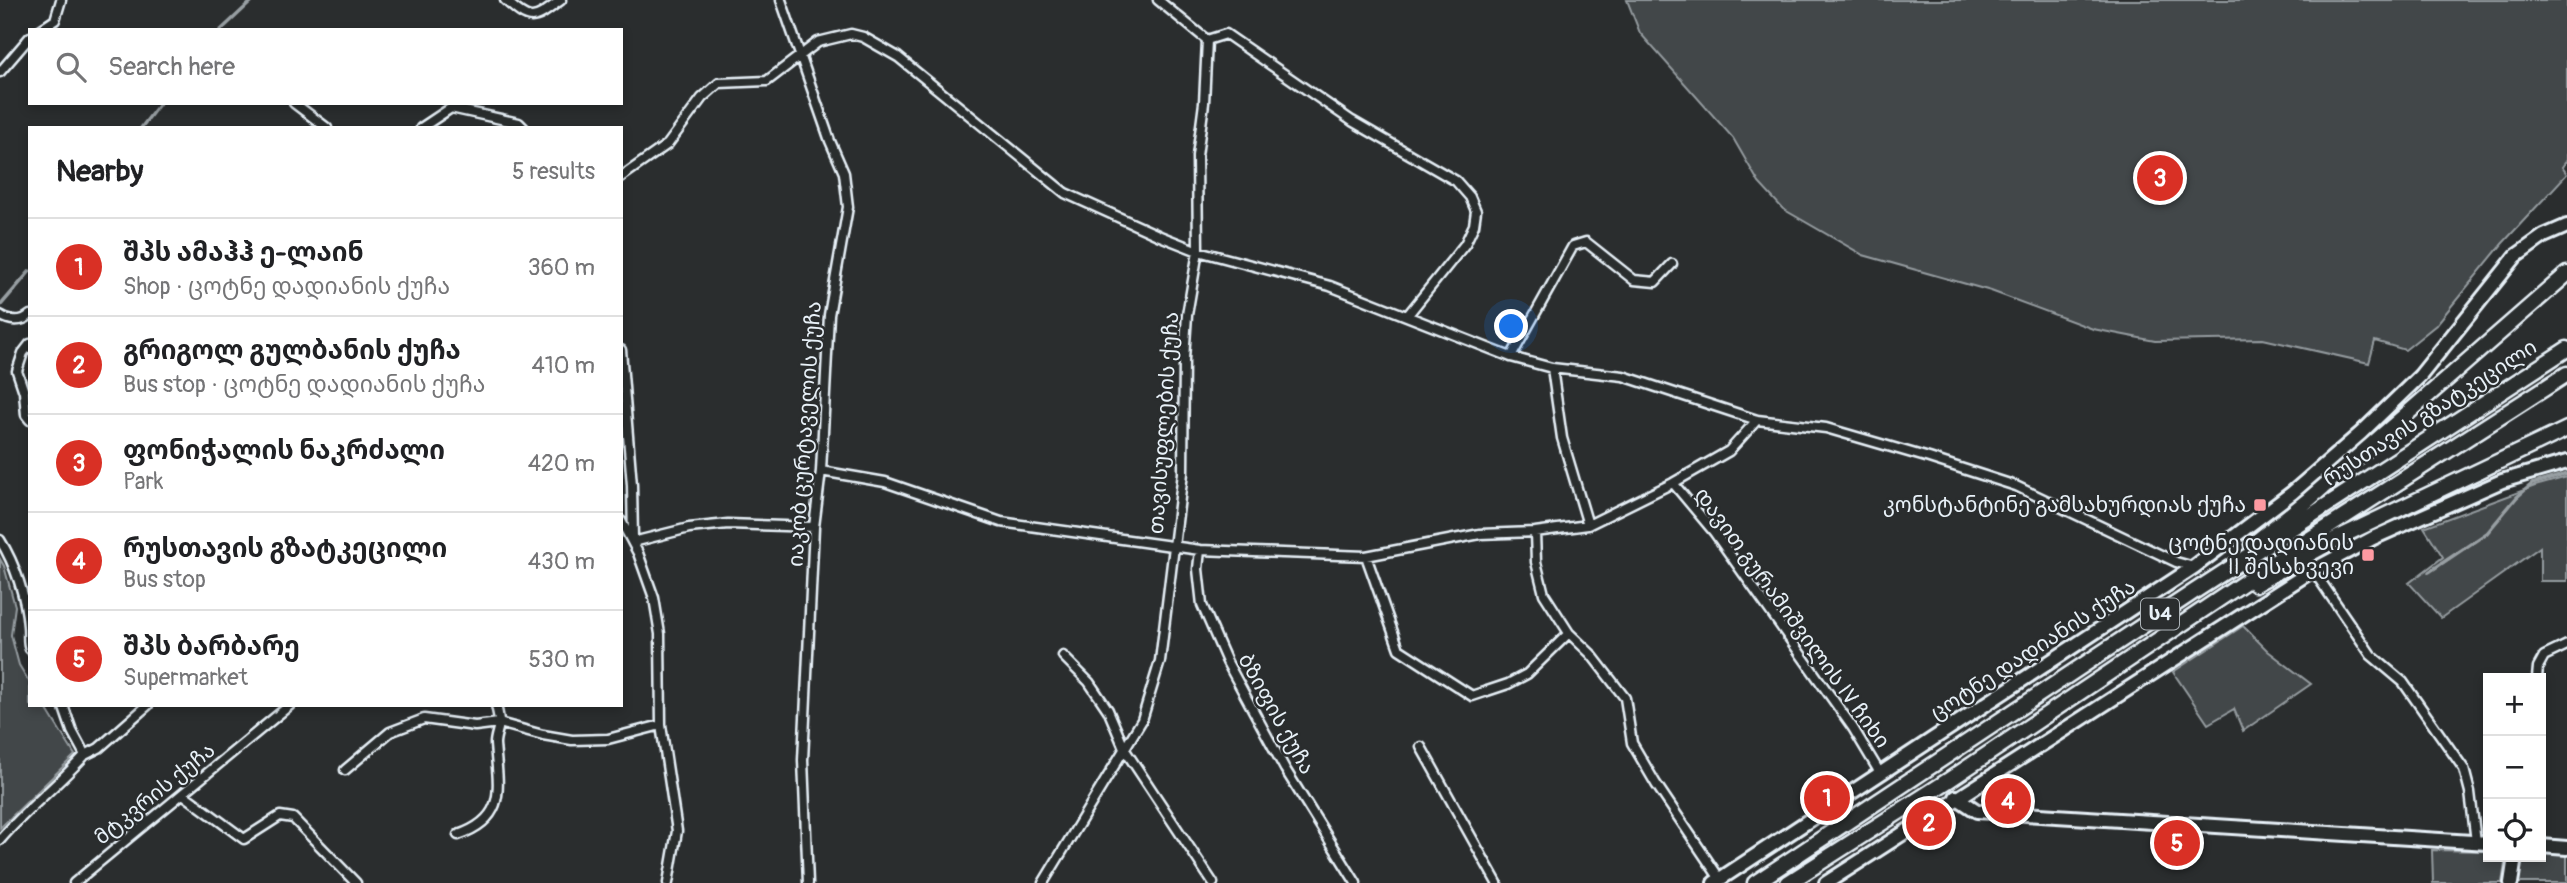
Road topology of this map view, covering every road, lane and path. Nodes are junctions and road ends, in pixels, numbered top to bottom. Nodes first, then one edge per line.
1 (61, 0) edge
2 (505, 0) edge
3 (561, 0) edge
4 (781, 0) edge
5 (1158, 0) edge
6 (43, 28) edge
7 (28, 39) edge
8 (1207, 40) junction
9 (801, 56) junction
10 (0, 72) edge
11 (297, 105) edge
12 (324, 126) edge
13 (424, 126) edge
14 (522, 126) edge
15 (623, 176) edge
16 (2566, 226) edge
17 (1198, 251) junction
18 (1672, 264) dead end
19 (2567, 274) edge
20 (0, 315) edge
21 (1407, 316) junction
22 (28, 317) edge
23 (28, 347) edge
24 (2567, 349) edge
25 (1511, 357) junction
26 (1552, 368) junction
27 (2567, 374) edge
28 (623, 375) edge
29 (28, 418) edge
30 (1757, 420) junction
31 (2567, 429) edge
32 (2567, 462) edge
33 (821, 471) junction
34 (1673, 483) junction
35 (623, 524) edge
36 (1588, 525) junction
37 (814, 527) junction
38 (1535, 532) junction
39 (0, 540) edge
40 (633, 542) junction
41 (1174, 545) junction
42 (1200, 550) junction
43 (1366, 556) junction
44 (2194, 567) junction
45 (2313, 570) junction
46 (2194, 591) junction
47 (2225, 597) junction
48 (28, 622) edge
49 (1569, 633) junction
50 (2567, 645) edge
51 (1063, 656) dead end
52 (2537, 673) edge
53 (64, 707) edge
54 (146, 707) edge
55 (288, 707) edge
56 (496, 707) edge
57 (499, 723) junction
58 (660, 725) junction
59 (1421, 747) dead end
60 (1125, 750) junction
61 (85, 755) junction
62 (345, 770) dead end
63 (1880, 773) junction
64 (183, 794) junction
65 (1956, 797) junction
66 (458, 835) dead end
67 (0, 840) edge
68 (2482, 843) edge
69 (2546, 846) edge
70 (2567, 848) edge
71 (2514, 862) edge
72 (1842, 878) edge
73 (1717, 881) edge
74 (74, 883) edge
75 (356, 883) edge
76 (668, 883) edge
77 (808, 883) edge
78 (1043, 883) edge
79 (1213, 883) edge
80 (1356, 883) edge
81 (1497, 883) edge
82 (1755, 883) edge
83 (1788, 883) edge
84 (1826, 883) edge
85 (2511, 883) edge

1 - 6 street
2 - 3 street
4 - 9 street, იაკობ ცურტაველის ქუჩა
5 - 8 street
7 - 10 street
8 - 17 street, თავისუფლების ქუჩა
8 - 21 street
9 - 15 street
9 - 17 street
9 - 33 street, იაკობ ცურტაველის ქუჩა
11 - 12 street
13 - 14 street
16 - 44 street, ცოტნე დადიანის ქუჩა
17 - 21 street
17 - 41 street, თავისუფლების ქუჩა
18 - 25 street
19 - 46 highway
20 - 22 street
21 - 25 street
23 - 29 street
24 - 46 highway, რუსთავის გზატკეცილი / ს4
25 - 26 street
26 - 30 street
26 - 36 street
27 - 47 highway, რუსთავის გზატკეცილი / ს4
28 - 40 street
30 - 34 street
30 - 44 street
31 - 47 highway
32 - 45 street
33 - 37 street, იაკობ ცურტაველის ქუჩა
33 - 41 street
34 - 36 street
34 - 63 street, დავით გურამიშვილის IV ჩიხი
35 - 40 street
36 - 38 street
37 - 40 street
37 - 77 street, იაკობ ცურტაველის ქუჩა
38 - 43 street
38 - 49 street
39 - 48 street
40 - 58 street
41 - 42 street
41 - 60 street, თავისუფლების ქუჩა
42 - 43 street
42 - 80 street, ბზიფის ქუჩა
43 - 49 street
44 - 63 street, ცოტნე დადიანის ქუჩა
45 - 65 street
45 - 68 street
46 - 82 highway, რუსთავის გზატკეცილი / ს4
47 - 83 highway, რუსთავის გზატკეცილი / ს4
49 - 73 street
50 - 52 street
51 - 60 street
53 - 61 street
54 - 61 street
55 - 64 street, მტკვრის ქუჩა
56 - 57 street
57 - 58 street
57 - 62 street
57 - 66 street
58 - 76 street
59 - 81 street
60 - 78 street, თავისუფლების ქუჩა
60 - 79 street
61 - 67 street
63 - 73 street, ცოტნე დადიანის ქუჩა
64 - 74 street, მტკვრის ქუჩა
64 - 75 street
65 - 68 street
65 - 72 street
69 - 70 street
71 - 85 street
72 - 84 street

